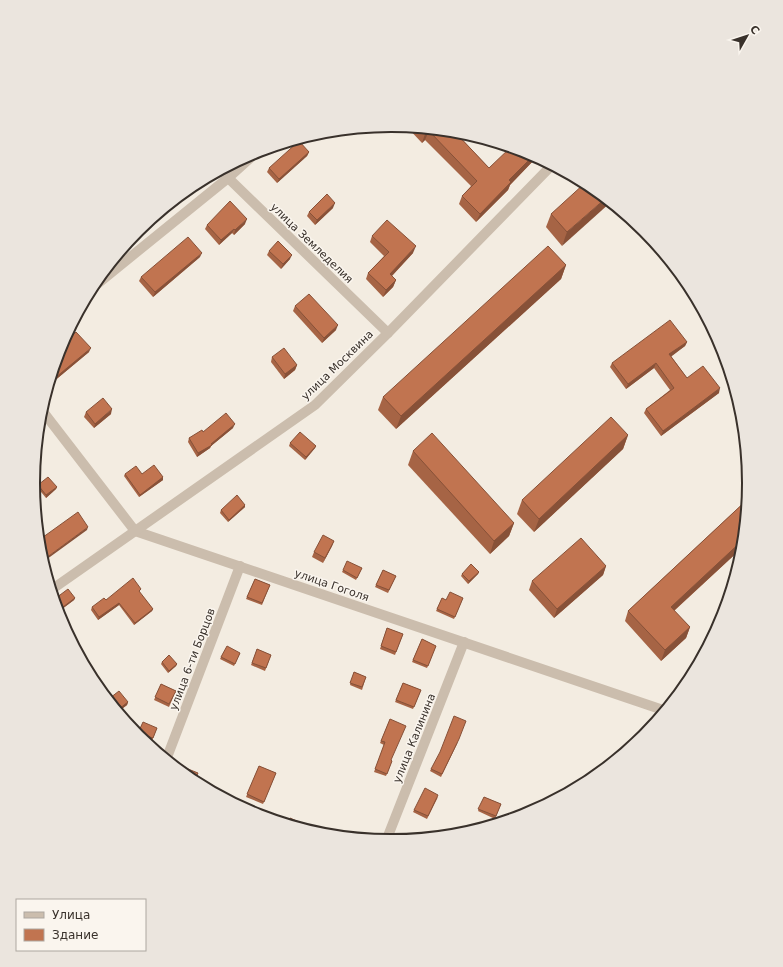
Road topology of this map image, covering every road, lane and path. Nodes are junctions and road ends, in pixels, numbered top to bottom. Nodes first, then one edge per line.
1 (548, 169) edge
2 (224, 174) edge
3 (222, 176) edge
4 (113, 270) edge
5 (388, 333) junction
6 (47, 416) edge
7 (135, 531) junction
8 (240, 566) junction
9 (56, 587) edge
10 (464, 642) junction
11 (661, 709) edge
12 (168, 754) edge
13 (388, 835) edge

1 - 5 street, улица Москвина
2 - 5 street, улица Земледелия
3 - 4 street
5 - 7 street, улица Москвина
6 - 7 street
7 - 8 street, улица Гоголя
7 - 9 street, улица Москвина
8 - 10 street, улица Гоголя
8 - 12 street, улица 6-ти Борцов
10 - 11 street, улица Гоголя
10 - 13 street, улица Калинина

